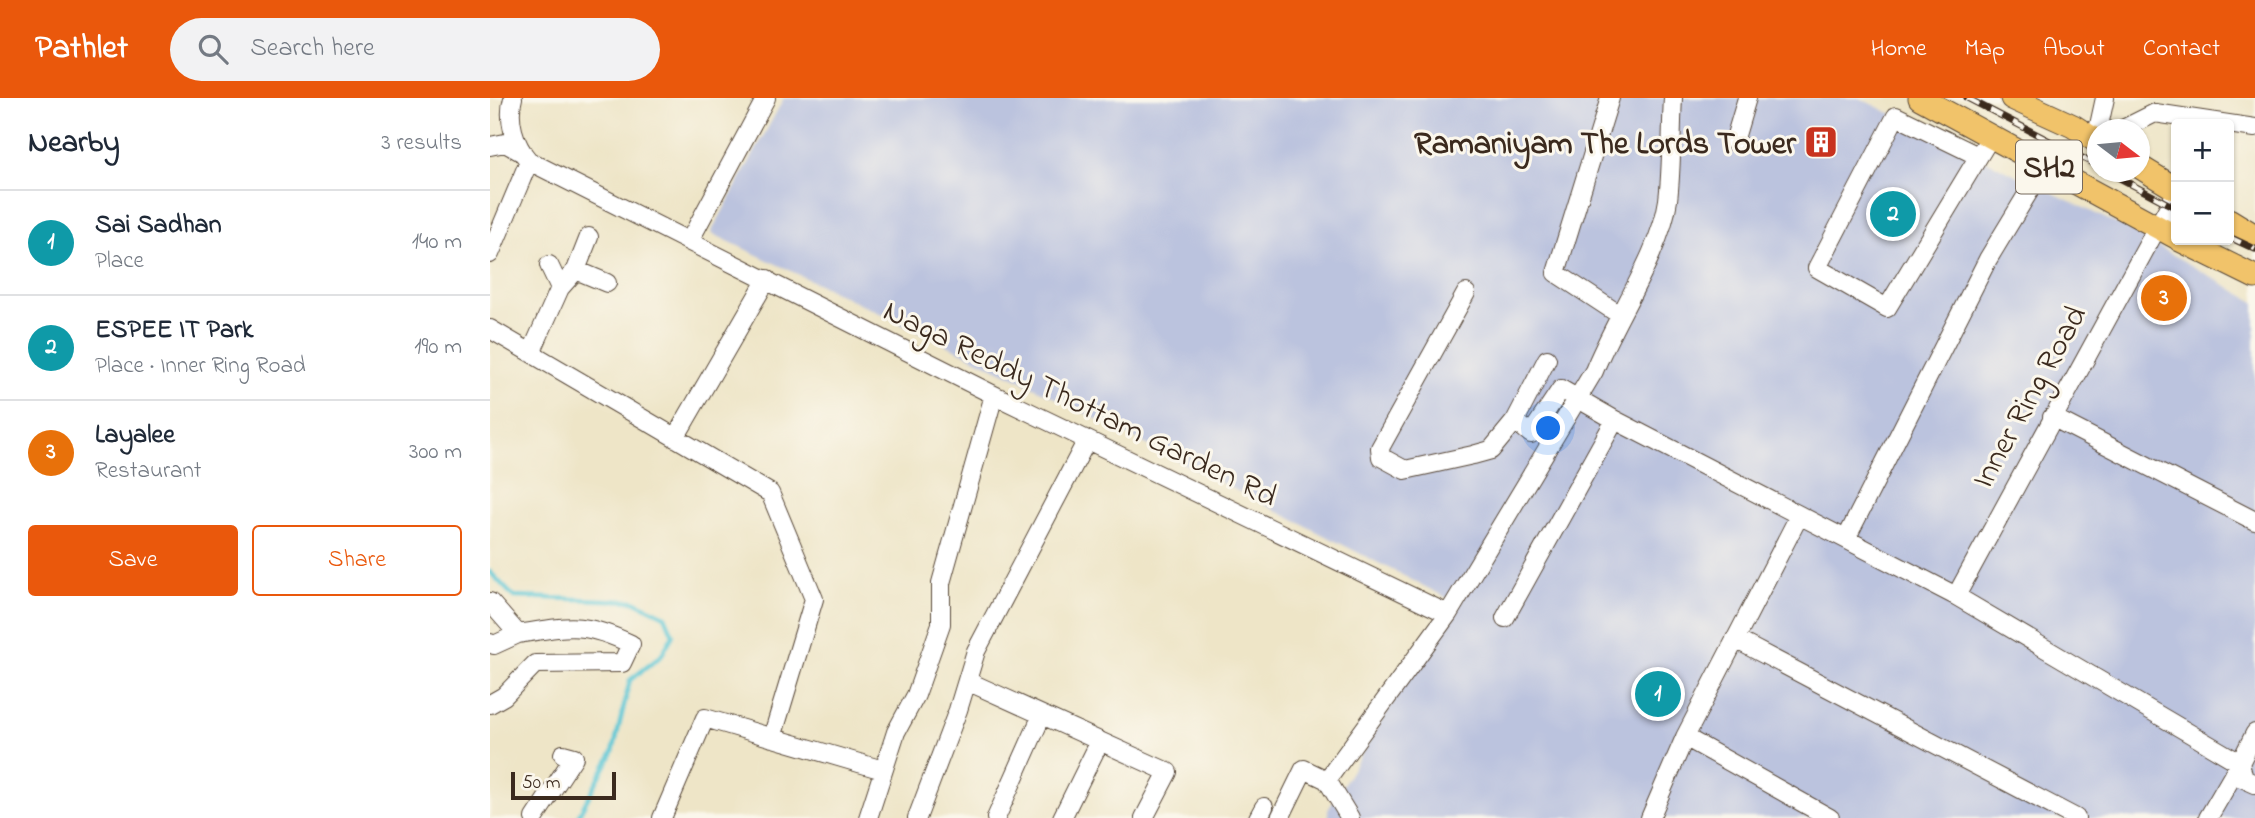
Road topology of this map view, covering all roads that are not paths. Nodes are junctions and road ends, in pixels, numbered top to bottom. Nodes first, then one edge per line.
1 (513, 98) edge
2 (766, 98) edge
3 (1610, 98) edge
4 (1673, 98) edge
5 (1747, 98) edge
6 (1920, 98) edge
7 (2012, 98) edge
8 (2105, 98) edge
9 (2101, 119) edge
10 (2143, 119) edge
11 (2255, 128) edge
12 (2087, 132) edge
13 (1991, 136) junction
14 (1734, 142) dead end
15 (507, 147) edge
16 (1978, 156) junction
17 (2045, 165) junction
18 (2150, 174) edge
19 (2171, 188) edge
20 (2234, 223) edge
21 (2171, 235) edge
22 (2255, 236) edge
23 (589, 237) dead end
24 (690, 240) junction
25 (2191, 245) edge
26 (490, 254) edge
27 (549, 265) dead end
28 (576, 270) junction
29 (2255, 277) edge
30 (767, 279) junction
31 (607, 283) dead end
32 (560, 288) junction
33 (1466, 293) dead end
34 (1620, 315) junction
35 (490, 329) edge
36 (531, 353) junction
37 (1547, 359) dead end
38 (994, 395) junction
39 (1577, 400) junction
40 (2052, 417) junction
41 (1615, 420) junction
42 (1515, 422) junction
43 (676, 438) junction
44 (1087, 440) junction
45 (1799, 516) junction
46 (2255, 521) edge
47 (1846, 539) junction
48 (1956, 596) junction
49 (490, 602) edge
50 (1448, 614) junction
51 (1505, 618) dead end
52 (526, 633) junction
53 (1735, 639) junction
54 (490, 643) edge
55 (535, 664) junction
56 (967, 681) junction
57 (490, 704) edge
58 (1042, 715) junction
59 (2255, 733) edge
60 (1685, 737) junction
61 (772, 738) junction
62 (1100, 741) junction
63 (563, 754) dead end
64 (2239, 763) junction
65 (883, 770) junction
66 (1327, 780) junction
67 (2255, 784) edge
68 (534, 818) edge
69 (662, 818) edge
70 (868, 818) edge
71 (917, 818) edge
72 (996, 818) edge
73 (1062, 818) edge
74 (1144, 818) edge
75 (1280, 818) edge
76 (1350, 818) edge
77 (1650, 818) edge
78 (1830, 818) edge
79 (2076, 818) edge
80 (2208, 818) edge

1 - 15 street
2 - 24 street
3 - 34 street
4 - 34 street
5 - 14 street
6 - 13 main road, SH2
7 - 12 main road, SH2
8 - 9 street
10 - 11 street
13 - 16 street
13 - 17 main road, SH2
15 - 24 street, Naga Reddy Thottam Garden Rd
15 - 26 street
16 - 16 street
17 - 21 main road, SH2
17 - 47 street
18 - 19 main road, Inner Ring Road
20 - 22 main road
21 - 40 street, Inner Ring Road
23 - 28 street
24 - 30 street, Naga Reddy Thottam Garden Rd
25 - 29 main road, SH2
27 - 32 street
28 - 31 street
28 - 32 street
30 - 38 street, Naga Reddy Thottam Garden Rd
30 - 43 street
32 - 36 street
33 - 42 street
34 - 39 street
35 - 36 street
36 - 43 street
37 - 42 street
38 - 44 street, Naga Reddy Thottam Garden Rd
38 - 65 street
39 - 41 street
39 - 42 street
39 - 50 street
40 - 46 street
40 - 48 street, Inner Ring Road
41 - 45 street
41 - 51 street
43 - 61 street
44 - 50 street, Naga Reddy Thottam Garden Rd
44 - 56 street
45 - 47 street
45 - 53 street
47 - 48 street
48 - 64 street
49 - 52 street
50 - 66 street
52 - 54 street
52 - 55 street
52 - 55 street
53 - 60 street
53 - 79 street
55 - 57 street
56 - 58 street
56 - 71 street
58 - 62 street
58 - 72 street
59 - 64 street
60 - 77 street
60 - 78 street
61 - 65 street
61 - 69 street
62 - 73 street
62 - 74 street
63 - 68 street
64 - 67 street
64 - 80 street
65 - 70 street
66 - 75 street
66 - 76 street

